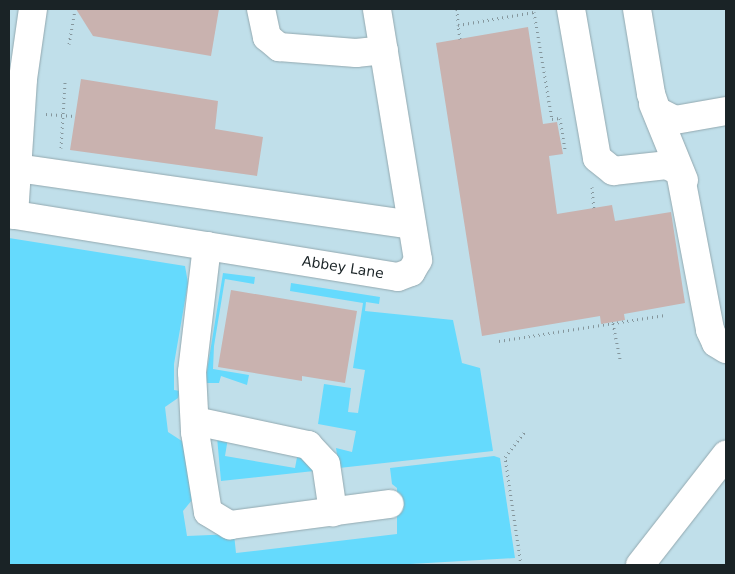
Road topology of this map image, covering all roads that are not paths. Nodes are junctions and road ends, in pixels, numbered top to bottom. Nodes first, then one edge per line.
1 (33, 9) edge
2 (261, 9) edge
3 (377, 9) edge
4 (571, 9) edge
5 (637, 9) edge
6 (384, 50) junction
7 (650, 94) junction
8 (726, 111) edge
9 (17, 168) junction
10 (684, 180) junction
11 (11, 215) edge
12 (412, 225) junction
13 (207, 246) junction
14 (726, 349) edge
15 (195, 421) junction
16 (726, 455) edge
17 (390, 504) dead end
18 (333, 512) junction
19 (640, 565) edge

1 - 9 street
2 - 6 street
3 - 6 street, Abbey Lane
4 - 10 street
5 - 7 street
6 - 12 street, Abbey Lane
7 - 8 street
7 - 10 street
9 - 11 street
9 - 12 street
10 - 14 street
11 - 13 street, Abbey Lane
12 - 13 street, Abbey Lane
13 - 15 street
15 - 18 street
15 - 18 street
16 - 19 street
17 - 18 street

